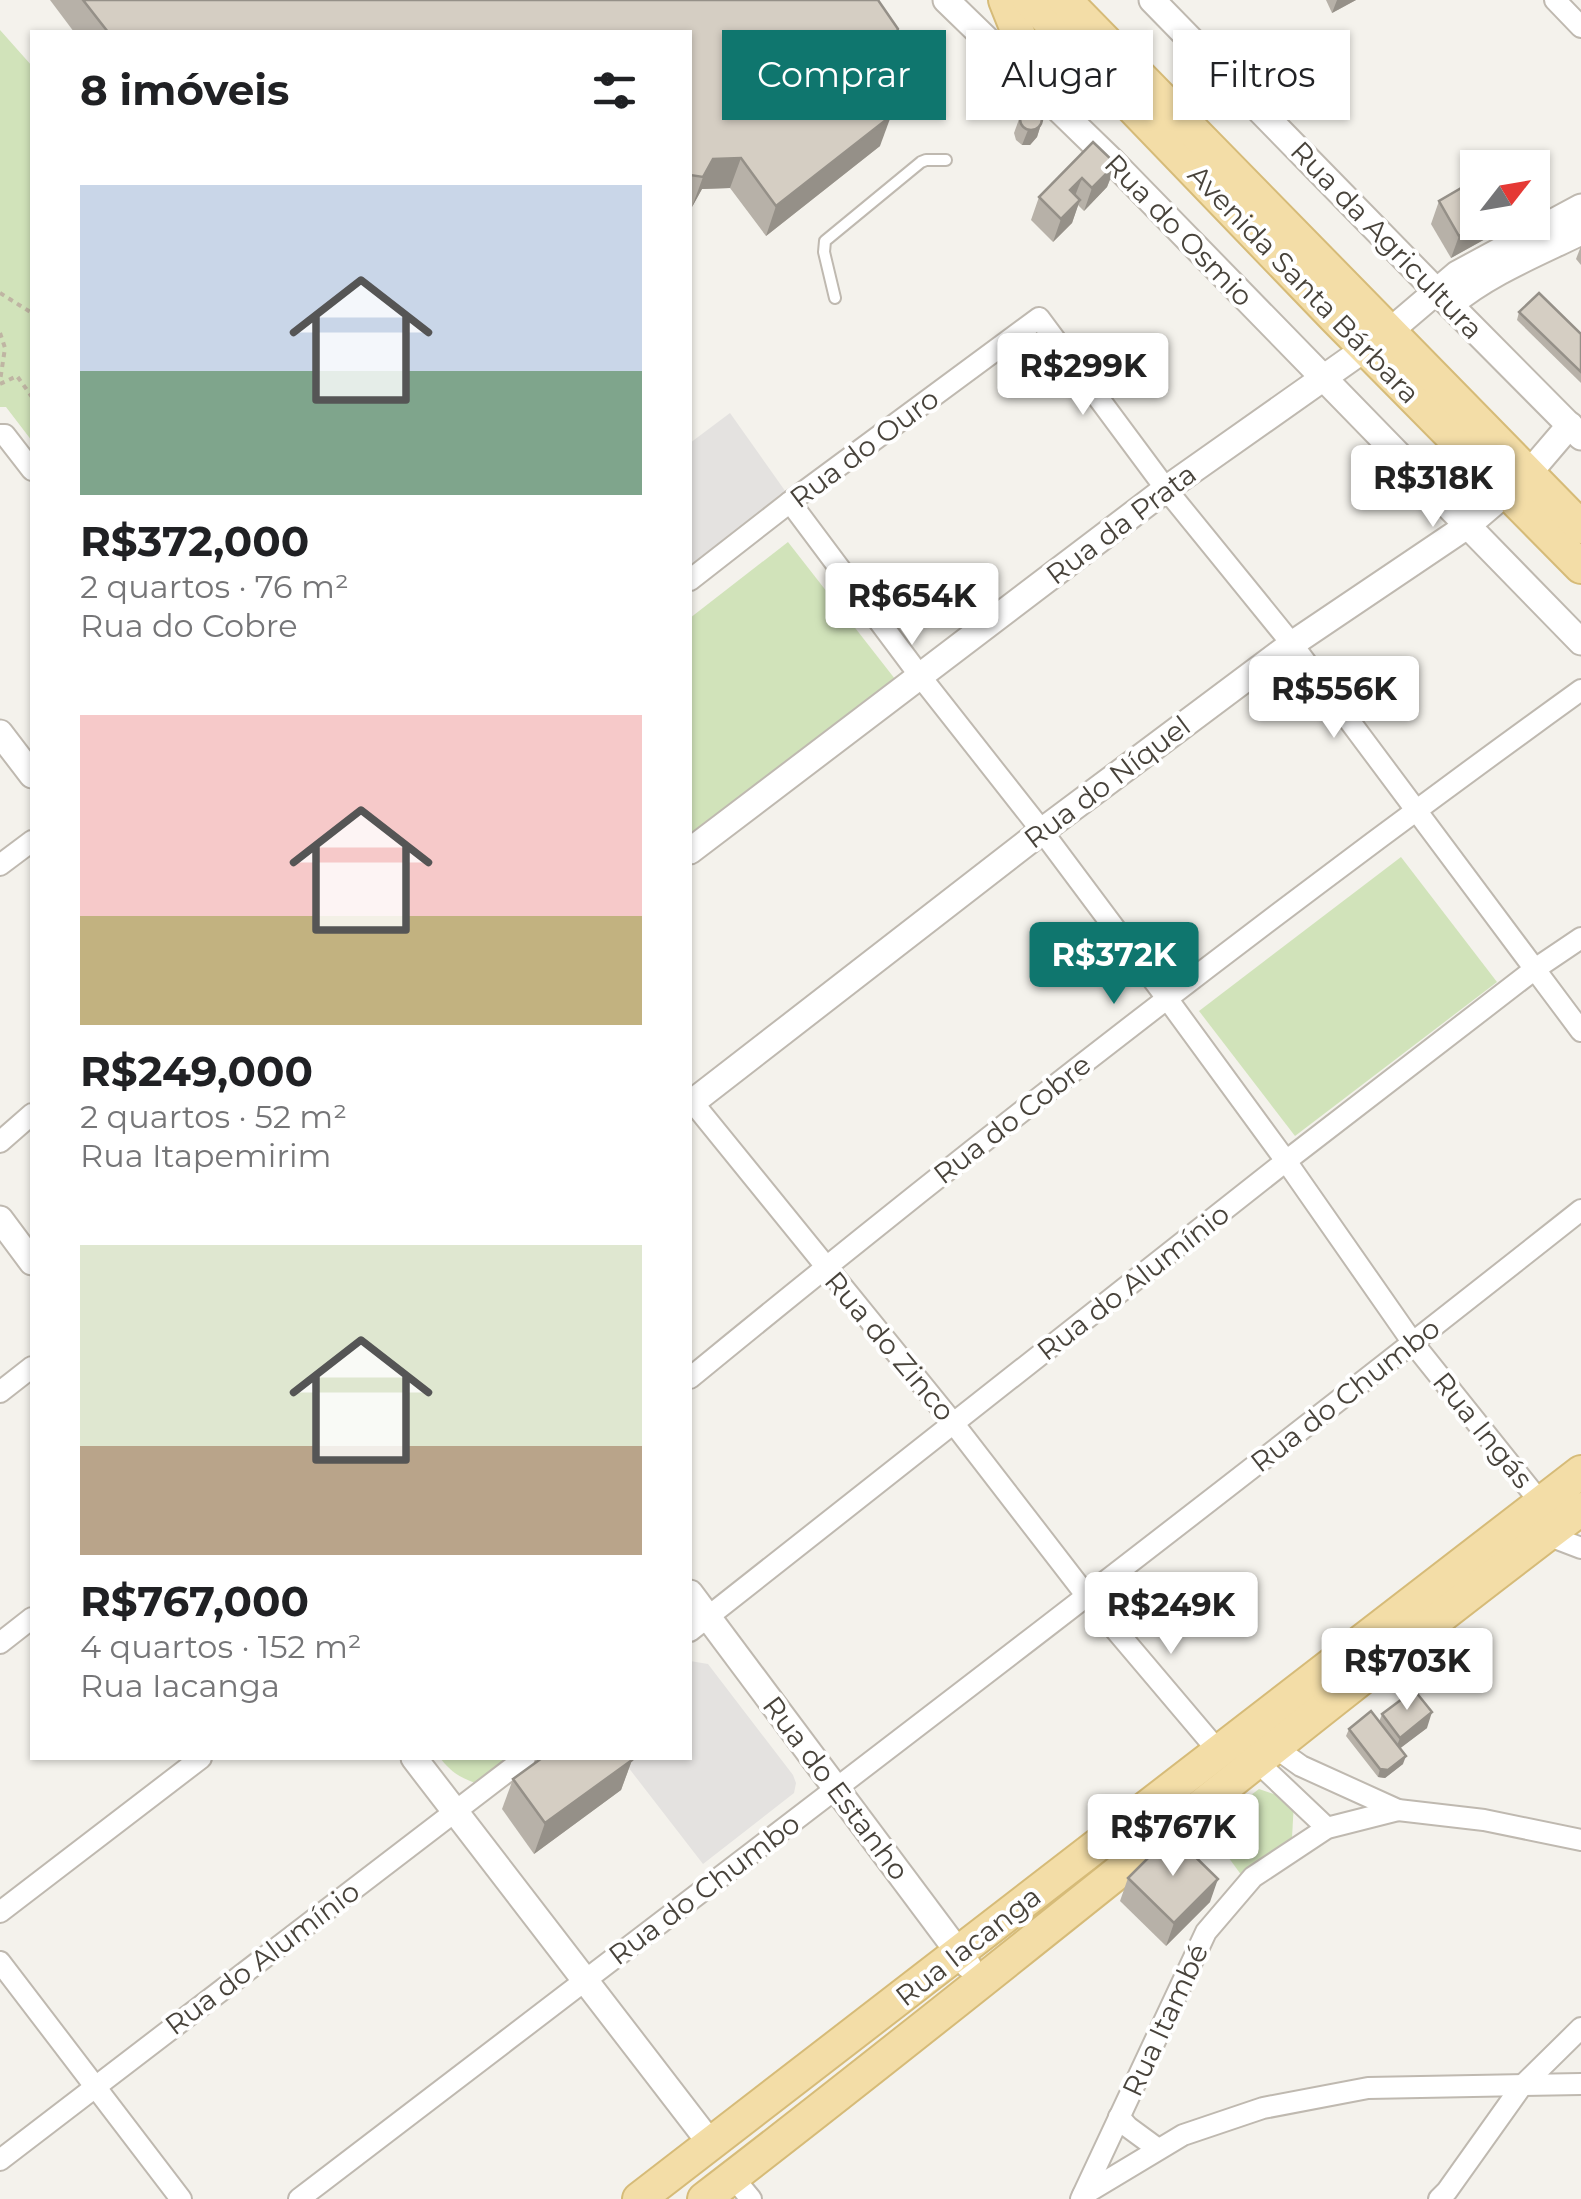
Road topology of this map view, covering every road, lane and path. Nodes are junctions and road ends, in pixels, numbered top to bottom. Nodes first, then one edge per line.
1 (946, 0) edge
2 (1005, 0) edge
3 (1029, 0) edge
4 (1066, 0) edge
5 (1152, 0) edge
6 (1554, 0) edge
7 (1581, 27) edge
8 (977, 30) edge
9 (1017, 30) edge
10 (1070, 120) edge
11 (946, 160) dead end
12 (1581, 207) edge
13 (1581, 232) edge
14 (0, 293) edge
15 (835, 298) dead end
16 (1443, 298) junction
17 (30, 313) edge
18 (0, 333) edge
19 (1378, 340) junction
20 (1324, 379) junction
21 (0, 382) edge
22 (30, 395) edge
23 (1576, 431) edge
24 (0, 435) edge
25 (30, 467) edge
26 (1518, 483) junction
27 (1166, 488) junction
28 (790, 502) junction
29 (1468, 526) junction
30 (1581, 527) edge
31 (1581, 566) edge
32 (692, 578) edge
33 (1581, 642) edge
34 (1292, 644) junction
35 (920, 676) junction
36 (1581, 690) edge
37 (0, 733) edge
38 (30, 771) edge
39 (1416, 809) junction
40 (1042, 831) junction
41 (30, 842) edge
42 (692, 849) edge
43 (0, 865) edge
44 (1581, 938) edge
45 (1535, 969) junction
46 (1166, 998) junction
47 (1581, 1031) edge
48 (692, 1101) edge
49 (692, 1103) edge
50 (30, 1116) edge
51 (0, 1142) edge
52 (1286, 1162) junction
53 (1581, 1210) edge
54 (0, 1220) edge
55 (30, 1259) edge
56 (825, 1267) junction
57 (1413, 1343) junction
58 (30, 1369) edge
59 (692, 1376) edge
60 (0, 1392) edge
61 (954, 1424) junction
62 (1581, 1472) edge
63 (1562, 1524) edge
64 (1086, 1595) junction
65 (692, 1599) edge
66 (30, 1620) edge
67 (700, 1624) edge
68 (0, 1644) edge
69 (1246, 1745) junction
70 (198, 1760) edge
71 (416, 1760) edge
72 (522, 1760) edge
73 (837, 1789) junction
74 (1398, 1810) junction
75 (455, 1811) junction
76 (1328, 1828) junction
77 (1581, 1840) edge
78 (0, 1912) edge
79 (959, 1953) junction
80 (0, 1962) edge
81 (585, 1980) junction
82 (981, 1983) junction
83 (1581, 2028) edge
84 (1581, 2084) edge
85 (96, 2086) junction
86 (1522, 2086) junction
87 (1119, 2117) junction
88 (711, 2144) junction
89 (1158, 2150) junction
90 (0, 2160) edge
91 (742, 2188) edge
92 (1443, 2196) edge
93 (1080, 2198) edge
94 (182, 2199) edge
95 (299, 2199) edge
96 (639, 2199) edge
97 (704, 2199) edge

1 - 8 street, Rua do Osmio
2 - 9 main road
3 - 19 main road, Avenida Santa Bárbara
4 - 19 main road, Avenida Santa Bárbara
5 - 16 street, Rua da Agricultura
6 - 7 street
10 - 20 street, Rua do Osmio
11 - 15 lane
12 - 16 street
13 - 16 street
14 - 17 path
16 - 19 street, Rua da Prata
16 - 23 street, Rua da Agricultura
18 - 21 path
19 - 20 street, Rua da Prata
19 - 26 main road, Avenida Santa Bárbara
20 - 27 street, Rua da Prata
20 - 29 street, Rua do Osmio
21 - 22 path
23 - 26 street, Rua do Níquel
24 - 25 street
26 - 29 street, Rua do Níquel
26 - 30 main road, Avenida Santa Bárbara
26 - 31 main road, Avenida Santa Bárbara
27 - 28 street, Rua do Ouro
27 - 34 street
27 - 35 street, Rua da Prata
28 - 32 street, Rua do Ouro
28 - 35 street, Rua Ingás
29 - 33 street, Rua do Osmio
29 - 34 street, Rua do Níquel
34 - 39 street
34 - 40 street, Rua do Níquel
35 - 40 street, Rua Ingás
35 - 42 street, Rua da Prata
36 - 39 street, Rua do Cobre
37 - 38 street
39 - 45 street
39 - 46 street, Rua do Cobre
40 - 46 street, Rua Ingás
40 - 48 street, Rua do Níquel
41 - 43 street
44 - 45 street, Rua do Alumínio
45 - 47 street
45 - 52 street, Rua do Alumínio
46 - 52 street, Rua Ingás
46 - 56 street, Rua do Cobre
49 - 56 street, Rua do Zinco
50 - 51 street
52 - 57 street, Rua Ingás
52 - 61 street, Rua do Alumínio
53 - 57 street, Rua do Chumbo
54 - 55 street
56 - 59 street, Rua do Cobre
56 - 61 street, Rua do Zinco
57 - 63 street, Rua Ingás
57 - 64 street, Rua do Chumbo
58 - 60 street
61 - 64 street, Rua do Zinco
61 - 67 street, Rua do Alumínio
62 - 63 main road, Rua Iacanga
63 - 69 main road, Rua Iacanga
64 - 69 street, Rua do Zinco
64 - 73 street, Rua do Chumbo
65 - 67 street, Rua do Estanho
66 - 68 street
67 - 73 street, Rua do Estanho
69 - 74 street
69 - 76 street
69 - 79 main road, Rua Iacanga
69 - 82 main road, Rua Iacanga
70 - 78 street
71 - 75 street
72 - 75 street, Rua do Alumínio
73 - 79 street, Rua do Estanho
73 - 81 street, Rua do Chumbo
74 - 76 street, Rua Itambé
74 - 77 street
75 - 81 street
75 - 85 street, Rua do Alumínio
76 - 87 street, Rua Itambé
79 - 82 street, Rua do Estanho
79 - 88 main road, Rua Iacanga
80 - 85 street
81 - 88 street
81 - 95 street, Rua do Chumbo
82 - 91 main road, Rua Iacanga
83 - 86 street
84 - 86 street
85 - 90 street, Rua do Alumínio
85 - 94 street
86 - 89 street
86 - 92 street
87 - 89 street
87 - 93 street, Rua Itambé
88 - 96 main road, Rua Iacanga
89 - 93 street
91 - 97 main road, Rua Iacanga

